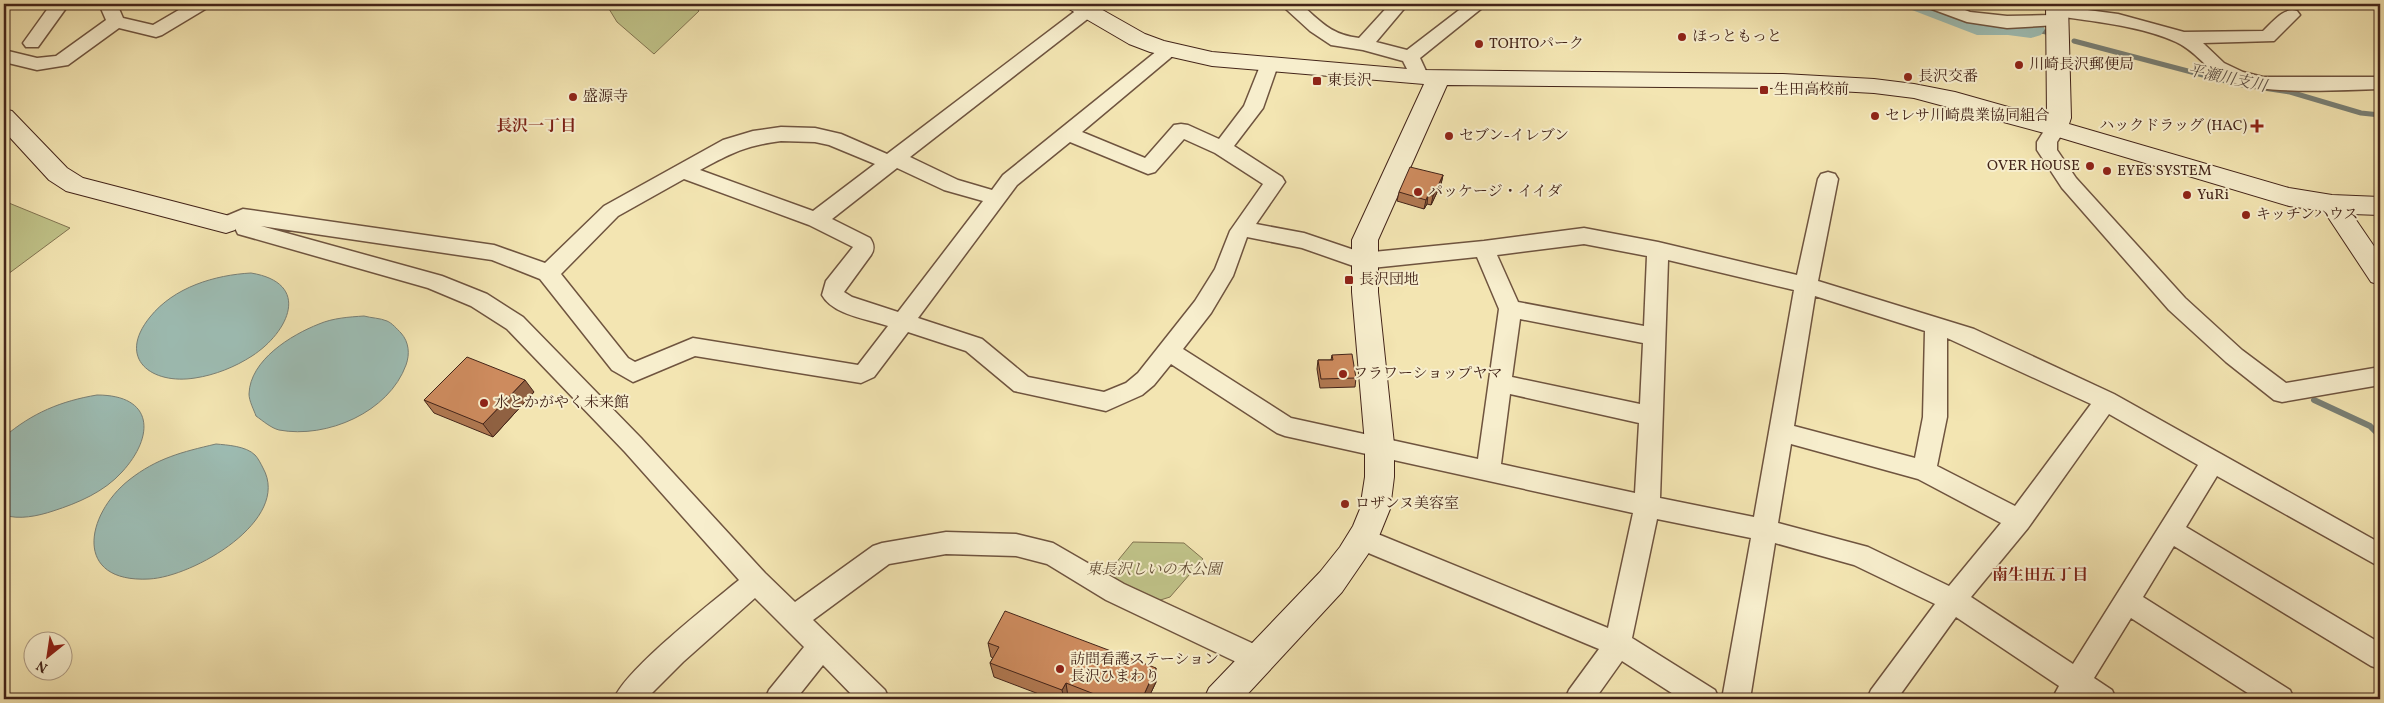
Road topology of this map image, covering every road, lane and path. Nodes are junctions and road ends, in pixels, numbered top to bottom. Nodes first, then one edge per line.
1 (60, 4) edge
2 (108, 4) edge
3 (201, 4) edge
4 (1399, 4) edge
5 (1478, 4) edge
6 (1935, 4) edge
7 (1292, 5) edge
8 (1082, 7) edge
9 (2291, 15) dead end
10 (2056, 16) edge
11 (116, 22) junction
12 (2183, 38) junction
13 (32, 43) dead end
14 (1364, 44) junction
15 (1169, 50) junction
16 (4, 56) edge
17 (1410, 57) junction
18 (1269, 65) junction
19 (1430, 77) junction
20 (2380, 83) edge
21 (4, 117) edge
22 (2056, 128) junction
23 (1067, 133) junction
24 (1222, 148) junction
25 (892, 161) junction
26 (681, 171) junction
27 (1828, 179) dead end
28 (996, 198) junction
29 (2332, 204) junction
30 (2380, 206) edge
31 (816, 220) junction
32 (226, 224) junction
33 (1242, 229) junction
34 (1484, 249) junction
35 (1658, 250) junction
36 (1362, 261) junction
37 (548, 273) junction
38 (2380, 275) edge
39 (1806, 285) junction
40 (1510, 310) junction
41 (905, 322) junction
42 (1936, 326) junction
43 (1654, 337) junction
44 (1168, 352) junction
45 (2380, 376) edge
46 (1499, 382) junction
47 (2106, 401) junction
48 (1651, 416) junction
49 (1782, 432) junction
50 (1380, 446) junction
51 (2213, 462) junction
52 (1488, 471) junction
53 (1924, 471) junction
54 (1647, 506) junction
55 (2019, 520) junction
56 (1765, 530) junction
57 (2170, 531) junction
58 (1363, 539) junction
59 (2380, 556) edge
60 (756, 581) junction
61 (1952, 600) junction
62 (2127, 601) junction
63 (793, 619) junction
64 (1618, 644) junction
65 (821, 647) junction
66 (2380, 656) edge
67 (1258, 659) junction
68 (2072, 691) edge
69 (628, 699) edge
70 (778, 699) edge
71 (875, 699) edge
72 (1221, 699) edge
73 (1579, 699) edge
74 (1705, 699) edge
75 (1736, 699) edge
76 (1881, 699) edge
77 (2102, 699) edge
78 (2280, 699) edge

1 - 13 street
2 - 11 street
3 - 11 street
4 - 14 street
5 - 17 street
6 - 10 street
7 - 14 street
8 - 15 street
8 - 25 street
9 - 12 street
10 - 12 street
10 - 22 street
11 - 16 street
12 - 20 street
14 - 17 street
15 - 18 street
15 - 23 street
17 - 19 street
18 - 19 street
18 - 24 street
19 - 22 street
19 - 36 street
21 - 32 street
22 - 29 street
22 - 45 street
23 - 24 street
23 - 28 street
24 - 33 street
25 - 26 street
25 - 28 street
25 - 31 street
26 - 31 street
26 - 37 street
27 - 39 street
28 - 41 street
29 - 30 street
29 - 38 street
31 - 41 street
32 - 37 street
32 - 60 street
33 - 36 street
33 - 44 street
34 - 35 street
34 - 36 street
34 - 40 street
35 - 39 street
35 - 43 street
36 - 50 street
37 - 41 street
39 - 42 street
39 - 49 street
40 - 43 street
40 - 46 street
41 - 44 street
42 - 47 street
42 - 53 street
43 - 48 street
44 - 50 street
46 - 48 street
46 - 52 street
47 - 51 street
47 - 55 street
48 - 54 street
49 - 53 street
49 - 56 street
50 - 52 street
50 - 58 street
51 - 57 street
51 - 59 street
52 - 54 street
53 - 55 street
54 - 56 street
54 - 64 street
55 - 61 street
56 - 61 street
56 - 75 street
57 - 62 street
57 - 66 street
58 - 64 street
58 - 67 street
60 - 63 street
60 - 69 street
61 - 68 street
61 - 76 street
62 - 68 street
62 - 78 street
63 - 65 street
63 - 67 street
64 - 73 street
64 - 74 street
65 - 70 street
65 - 71 street
67 - 72 street
68 - 77 street

